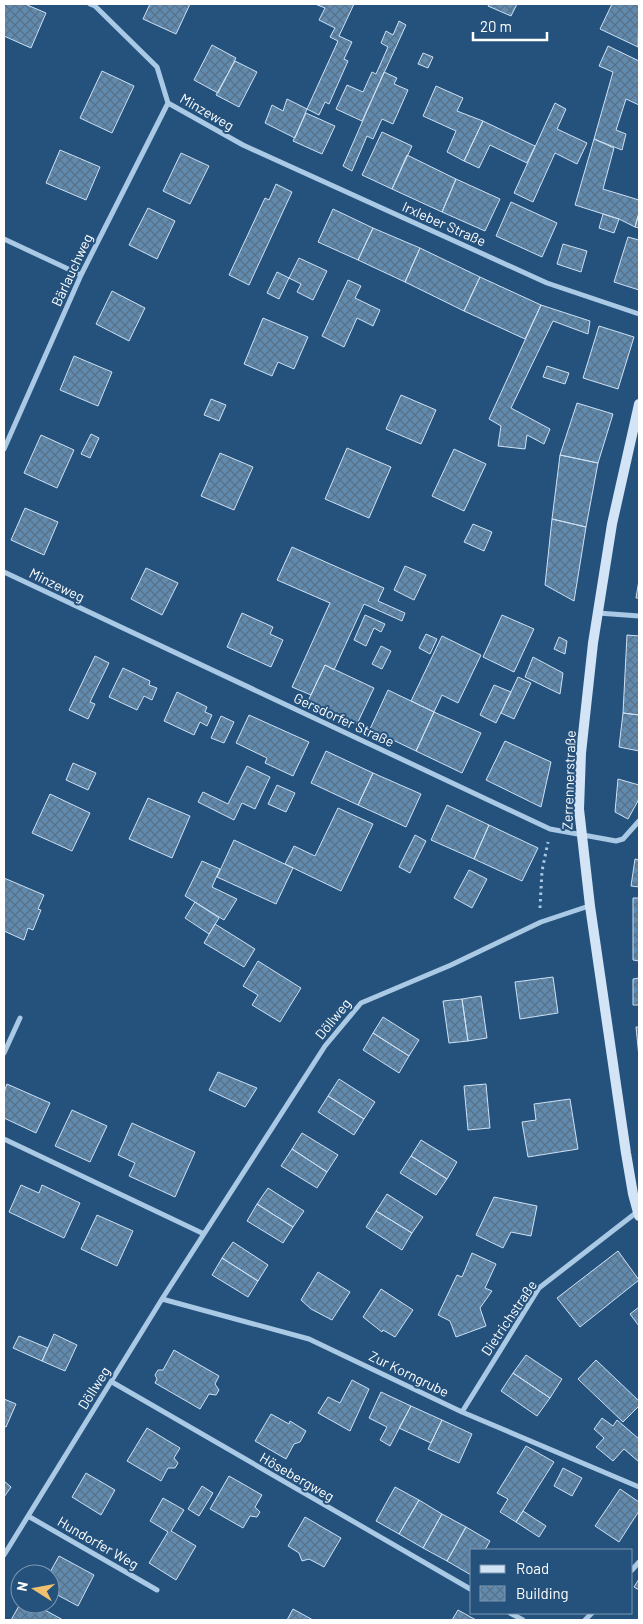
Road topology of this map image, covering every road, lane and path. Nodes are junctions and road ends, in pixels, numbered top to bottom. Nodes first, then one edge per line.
1 (90, 4) edge
2 (168, 103) junction
3 (243, 145) joint
4 (4, 239) edge
5 (81, 275) junction
6 (639, 314) edge
7 (639, 404) edge
8 (4, 449) edge
9 (4, 572) edge
10 (598, 612) junction
11 (639, 616) edge
12 (101, 619) joint
13 (639, 820) edge
14 (550, 829) junction
15 (581, 836) junction
16 (590, 906) junction
17 (541, 922) junction
18 (20, 1018) dead end
19 (4, 1053) edge
20 (4, 1139) edge
21 (638, 1214) edge
22 (204, 1234) junction
23 (162, 1299) junction
24 (112, 1382) junction
25 (462, 1412) junction
26 (639, 1487) edge
27 (28, 1516) junction
28 (4, 1555) edge
29 (470, 1589) edge
30 (157, 1590) dead end
31 (512, 1614) edge
32 (523, 1620) edge

1 - 2 street, Minzeweg
2 - 3 street, Minzeweg
2 - 5 street, Bärlauchweg
3 - 6 street, Irxleber Straße
4 - 5 street
5 - 8 street, Bärlauchweg
7 - 10 main road, Zerrennerstraße
9 - 12 street, Minzeweg
10 - 11 street
10 - 15 main road, Zerrennerstraße
12 - 14 street, Gersdorfer Straße
13 - 15 street, Gersdorfer Straße
14 - 15 street, Gersdorfer Straße
14 - 17 path
15 - 16 main road, Zerrennerstraße
16 - 17 street, Döllweg
16 - 21 main road, Zerrennerstraße
17 - 22 street, Döllweg
18 - 19 street
20 - 22 street
21 - 25 street, Dietrichstraße
22 - 23 street, Döllweg
23 - 24 street, Döllweg
23 - 25 street, Zur Korngrube
24 - 27 street, Döllweg
24 - 29 street, Hösebergweg
25 - 26 street, Zur Korngrube
27 - 28 street, Döllweg
27 - 30 street, Hundorfer Weg
31 - 32 street

